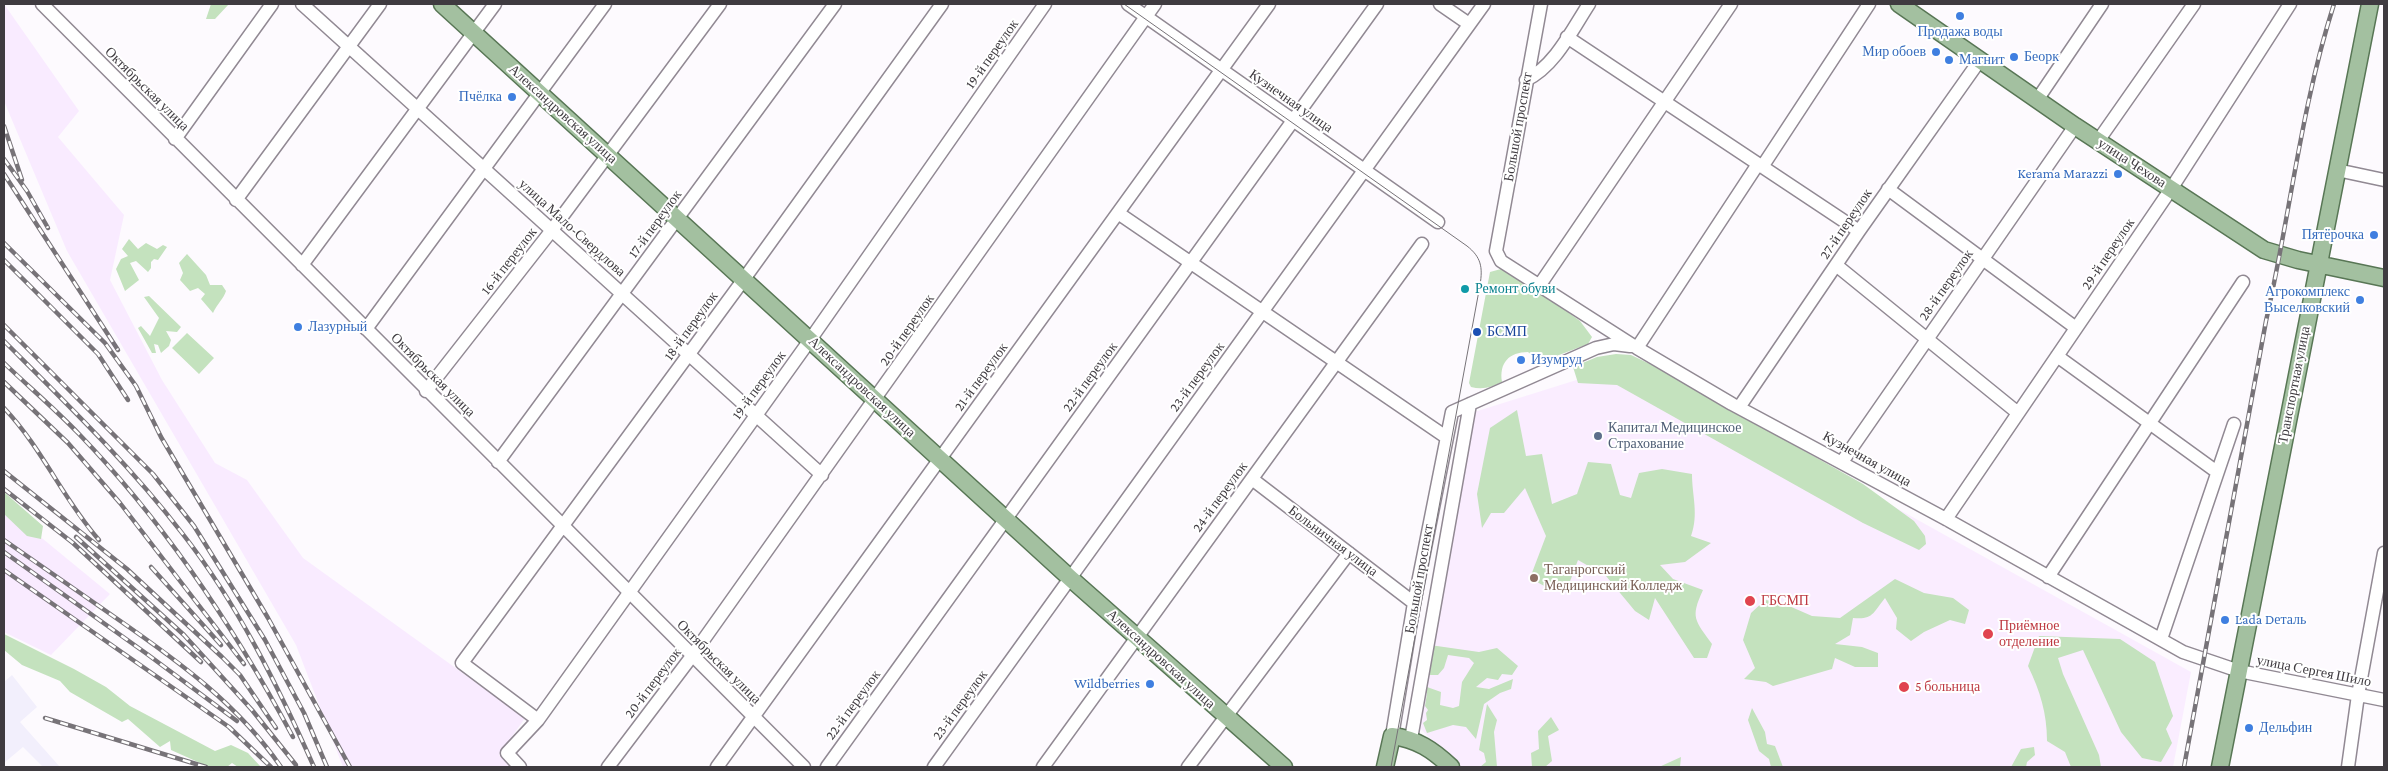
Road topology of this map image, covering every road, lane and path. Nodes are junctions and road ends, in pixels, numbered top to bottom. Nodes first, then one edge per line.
1 (42, 4) edge
2 (272, 4) edge
3 (302, 4) edge
4 (380, 4) edge
5 (442, 4) edge
6 (495, 4) edge
7 (605, 4) edge
8 (720, 4) edge
9 (835, 4) edge
10 (942, 4) edge
11 (1045, 4) edge
12 (1128, 4) edge
13 (1156, 4) edge
14 (1269, 4) edge
15 (1376, 4) edge
16 (1440, 4) edge
17 (1484, 4) edge
18 (1541, 4) edge
19 (1589, 4) edge
20 (1731, 4) edge
21 (1869, 4) edge
22 (1899, 4) edge
23 (2102, 4) edge
24 (2194, 4) edge
25 (2290, 4) edge
26 (2370, 4) edge
27 (1146, 16) junction
28 (1469, 24) junction
29 (474, 32) junction
30 (1567, 37) junction
31 (349, 46) junction
32 (1980, 60) junction
33 (1221, 70) junction
34 (1526, 80) junction
35 (540, 93) junction
36 (2037, 100) junction
37 (1664, 101) junction
38 (418, 108) junction
39 (1293, 120) junction
40 (2075, 126) junction
41 (175, 139) junction
42 (2098, 141) junction
43 (607, 154) junction
44 (1760, 165) junction
45 (484, 168) junction
46 (1364, 170) junction
47 (2337, 170) junction
48 (2384, 180) edge
49 (1888, 189) junction
50 (2171, 189) junction
51 (236, 200) junction
52 (1118, 213) junction
53 (678, 218) junction
54 (1438, 222) dead end
55 (552, 230) junction
56 (1859, 232) junction
57 (1422, 244) dead end
58 (1496, 251) joint
59 (1983, 259) junction
60 (1190, 262) junction
61 (302, 265) junction
62 (1836, 265) junction
63 (2317, 265) junction
64 (2384, 278) edge
65 (744, 279) junction
66 (2243, 282) dead end
67 (1539, 286) junction
68 (622, 294) junction
69 (1262, 312) junction
70 (1598, 322) junction
71 (2076, 328) junction
72 (366, 329) junction
73 (1927, 339) junction
74 (810, 340) junction
75 (1596, 348) junction
76 (1637, 348) junction
77 (689, 354) junction
78 (2057, 356) junction
79 (1336, 362) junction
80 (426, 391) junction
81 (876, 400) junction
82 (1470, 404) junction
83 (1740, 406) junction
84 (2018, 413) junction
85 (756, 415) junction
86 (2149, 423) junction
87 (2234, 424) dead end
88 (1446, 437) junction
89 (940, 459) junction
90 (498, 462) junction
91 (1842, 462) junction
92 (2217, 472) junction
93 (822, 475) junction
94 (1252, 479) junction
95 (1006, 519) junction
96 (1946, 519) junction
97 (563, 526) junction
98 (1349, 553) junction
99 (2384, 553) edge
100 (2048, 577) junction
101 (1070, 578) junction
102 (629, 592) junction
103 (1414, 603) junction
104 (1137, 638) junction
105 (2161, 639) junction
106 (692, 656) junction
107 (2239, 672) junction
108 (2358, 695) junction
109 (2384, 700) edge
110 (1226, 717) junction
111 (754, 718) junction
112 (538, 720) junction
113 (1392, 736) junction
114 (1411, 739) junction
115 (520, 767) edge
116 (608, 767) edge
117 (717, 767) edge
118 (804, 767) edge
119 (827, 767) edge
120 (934, 767) edge
121 (1043, 767) edge
122 (1188, 767) edge
123 (1284, 767) edge
124 (1385, 767) edge
125 (1452, 767) edge
126 (2220, 767) edge
127 (2348, 767) edge

1 - 41 street, Октябрьская улица
2 - 41 street
3 - 31 street, улица Мало-Свердлова
4 - 31 street
5 - 29 main road, Александровская улица
6 - 29 street
7 - 35 street
8 - 43 street, 16-й переулок
9 - 53 street, 17-й переулок
10 - 65 street, 18-й переулок
11 - 74 street, 19-й переулок
12 - 27 street, Кузнечная улица
13 - 27 street, 20-й переулок
14 - 33 street, 21-й переулок
15 - 39 street, 22-й переулок
16 - 28 street
17 - 28 street, 23-й переулок
18 - 34 street, Большой проспект
19 - 30 street
20 - 37 street
21 - 44 street
22 - 32 main road, улица Чехова
23 - 36 street
24 - 42 street
25 - 50 street, 29-й переулок
26 - 47 main road, Транспортная улица
27 - 33 street, Кузнечная улица
27 - 81 street, 20-й переулок
28 - 46 street, 23-й переулок
29 - 35 main road, Александровская улица
29 - 38 street
30 - 34 street
30 - 37 street
31 - 38 street, улица Мало-Свердлова
31 - 51 street
32 - 36 main road, улица Чехова
32 - 49 street, 27-й переулок
33 - 39 street, Кузнечная улица
33 - 52 street, 21-й переулок
34 - 58 street, Большой проспект
35 - 43 main road, Александровская улица
35 - 45 street
36 - 40 main road, улица Чехова
37 - 44 street
37 - 67 street
38 - 45 street, улица Мало-Свердлова
38 - 61 street
39 - 46 street, Кузнечная улица
39 - 60 street, 22-й переулок
40 - 42 main road, улица Чехова
40 - 59 street, 28-й переулок
41 - 51 street, Октябрьская улица
42 - 50 main road, улица Чехова
43 - 53 main road, Александровская улица
43 - 55 street, 16-й переулок
44 - 56 street
44 - 76 street
45 - 55 street, улица Мало-Свердлова
45 - 72 street
46 - 54 street, Кузнечная улица
46 - 69 street, 23-й переулок
47 - 48 street
47 - 63 main road, Транспортная улица
49 - 56 street, 27-й переулок
49 - 59 street
50 - 63 main road, улица Чехова
50 - 71 street, 29-й переулок
51 - 61 street, Октябрьская улица
52 - 60 street
52 - 89 street, 21-й переулок
53 - 65 main road, Александровская улица
53 - 68 street, 17-й переулок
55 - 68 street, улица Мало-Свердлова
55 - 80 street, 16-й переулок
56 - 62 street, 27-й переулок
57 - 79 street, 24-й переулок
58 - 67 street, Кузнечная улица
59 - 71 street
59 - 73 street, 28-й переулок
60 - 69 street
60 - 95 street, 22-й переулок
61 - 72 street, Октябрьская улица
62 - 73 street
62 - 83 street, 27-й переулок
63 - 64 main road, улица Чехова
63 - 107 main road, Транспортная улица
65 - 74 main road, Александровская улица
65 - 77 street, 18-й переулок
66 - 86 street
67 - 70 street, Кузнечная улица
68 - 77 street, улица Мало-Свердлова
68 - 90 street, 17-й переулок
69 - 79 street
69 - 101 street, 23-й переулок
70 - 75 street
70 - 76 street, Кузнечная улица
71 - 78 street, 29-й переулок
72 - 80 street, Октябрьская улица
73 - 84 street
73 - 91 street, 28-й переулок
74 - 81 main road, Александровская улица
74 - 85 street, 19-й переулок
75 - 76 street, Большой проспект
75 - 82 street, Большой проспект
76 - 83 street, Кузнечная улица
77 - 85 street, улица Мало-Свердлова
77 - 97 street, 18-й переулок
78 - 84 street, 29-й переулок
78 - 86 street
79 - 88 street
79 - 94 street, 24-й переулок
80 - 90 street, Октябрьская улица
81 - 89 main road, Александровская улица
81 - 93 street, 20-й переулок
82 - 88 street, Большой проспект
82 - 114 street, Большой проспект
83 - 91 street, Кузнечная улица
84 - 96 street, 29-й переулок
85 - 93 street, улица Мало-Свердлова
85 - 102 street, 19-й переулок
86 - 92 street
86 - 100 street
87 - 92 street
88 - 103 street, Большой проспект
89 - 95 main road, Александровская улица
89 - 111 street, 21-й переулок
90 - 97 street, Октябрьская улица
91 - 96 street, Кузнечная улица
92 - 105 street
93 - 106 street, 20-й переулок
94 - 98 street, Больничная улица
94 - 104 street, 24-й переулок
95 - 101 main road, Александровская улица
95 - 119 street, 22-й переулок
96 - 100 street, Кузнечная улица
97 - 102 street, Октябрьская улица
97 - 112 street, 18-й переулок
98 - 103 street, Больничная улица
98 - 110 street
99 - 108 street
100 - 105 street, Кузнечная улица
101 - 104 main road, Александровская улица
101 - 120 street, 23-й переулок
102 - 106 street, Октябрьская улица
102 - 112 street, 19-й переулок
103 - 113 street, Большой проспект
104 - 110 main road, Александровская улица
104 - 121 street, 24-й переулок
105 - 107 street, Кузнечная улица
106 - 111 street, Октябрьская улица
106 - 116 street, 20-й переулок
107 - 108 street, улица Сергея Шило
107 - 126 main road, Транспортная улица
108 - 109 street, улица Сергея Шило
108 - 127 street
110 - 122 street
110 - 123 main road, Александровская улица
111 - 117 street, 21-й переулок
111 - 118 street, Октябрьская улица
112 - 115 street, 19-й переулок
113 - 114 main road
113 - 124 main road, Большой проспект
114 - 125 main road

